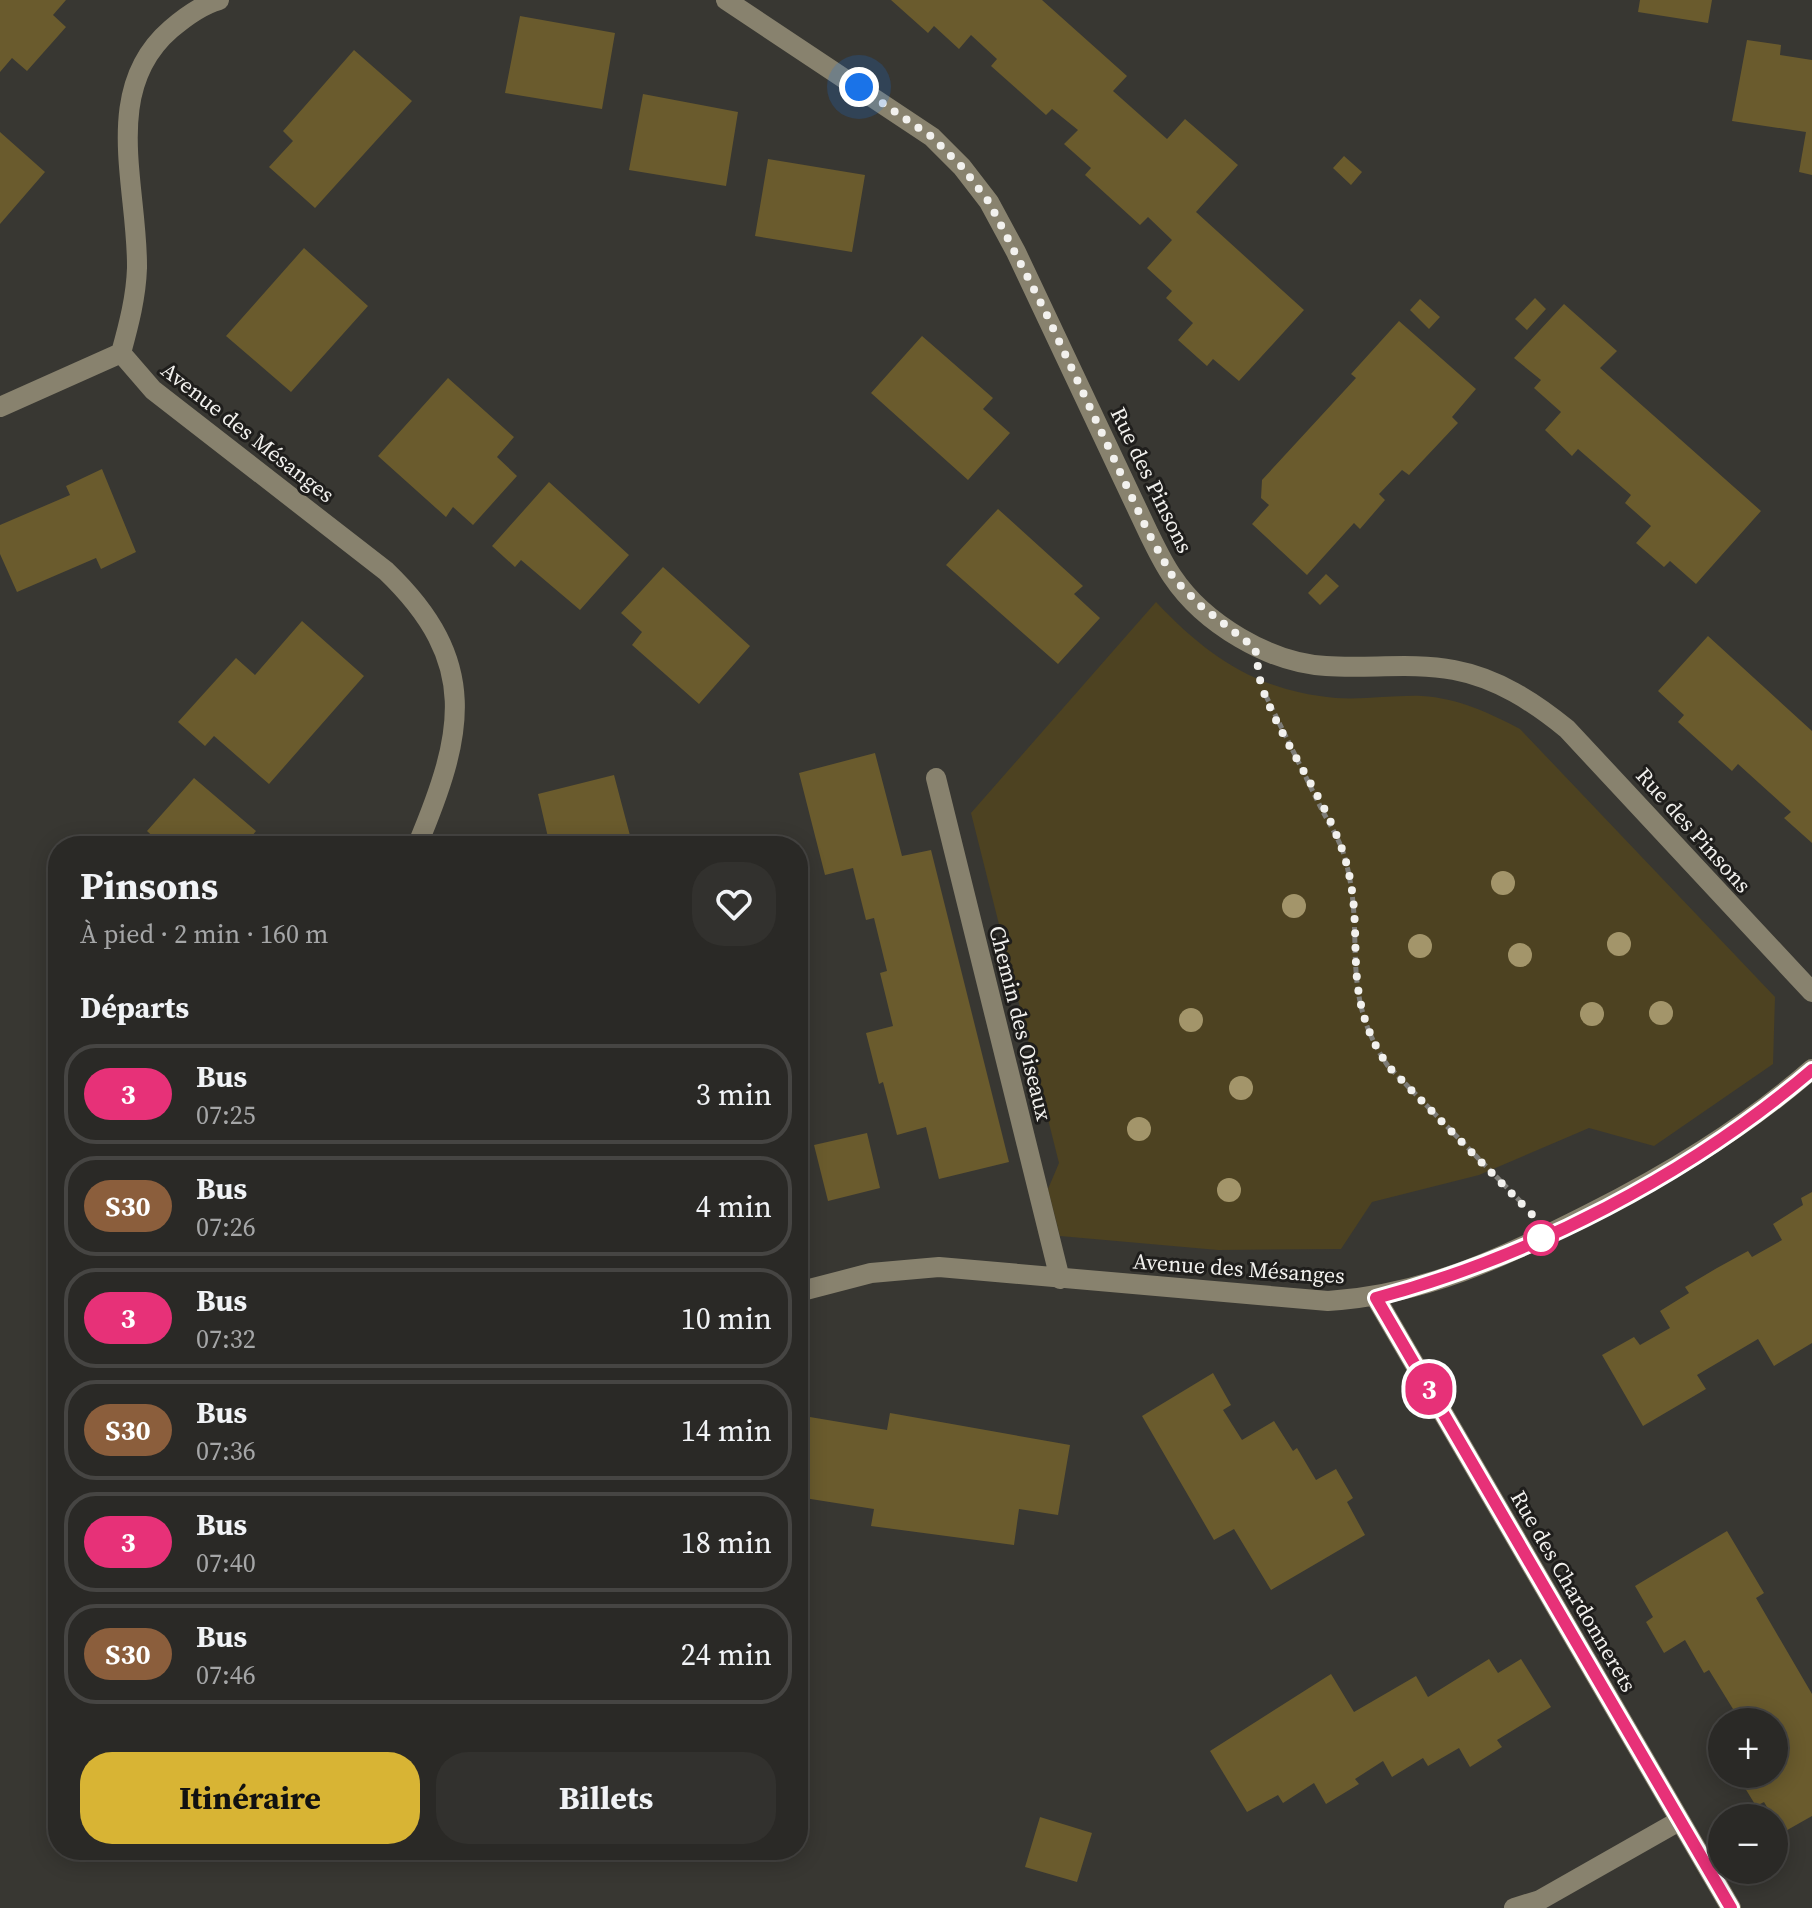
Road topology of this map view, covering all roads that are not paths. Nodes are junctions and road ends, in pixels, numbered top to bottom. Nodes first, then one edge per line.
1 (219, 0) edge
2 (726, 0) edge
3 (121, 353) junction
4 (0, 407) edge
5 (936, 778) dead end
6 (421, 836) edge
7 (1812, 992) edge
8 (1812, 1069) edge
9 (1060, 1279) junction
10 (808, 1289) edge
11 (1376, 1298) junction
12 (1679, 1821) junction
13 (1514, 1908) edge
14 (1731, 1908) edge

1 - 3 street
2 - 7 street, Rue des Pinsons
3 - 4 street
3 - 6 street, Avenue des Mésanges
5 - 9 street, Chemin des Oiseaux
8 - 11 street, Avenue des Mésanges
9 - 10 street, Avenue des Mésanges
9 - 11 street, Avenue des Mésanges
11 - 12 street, Rue des Chardonnerets
12 - 13 street
12 - 14 street, Rue des Chardonnerets

